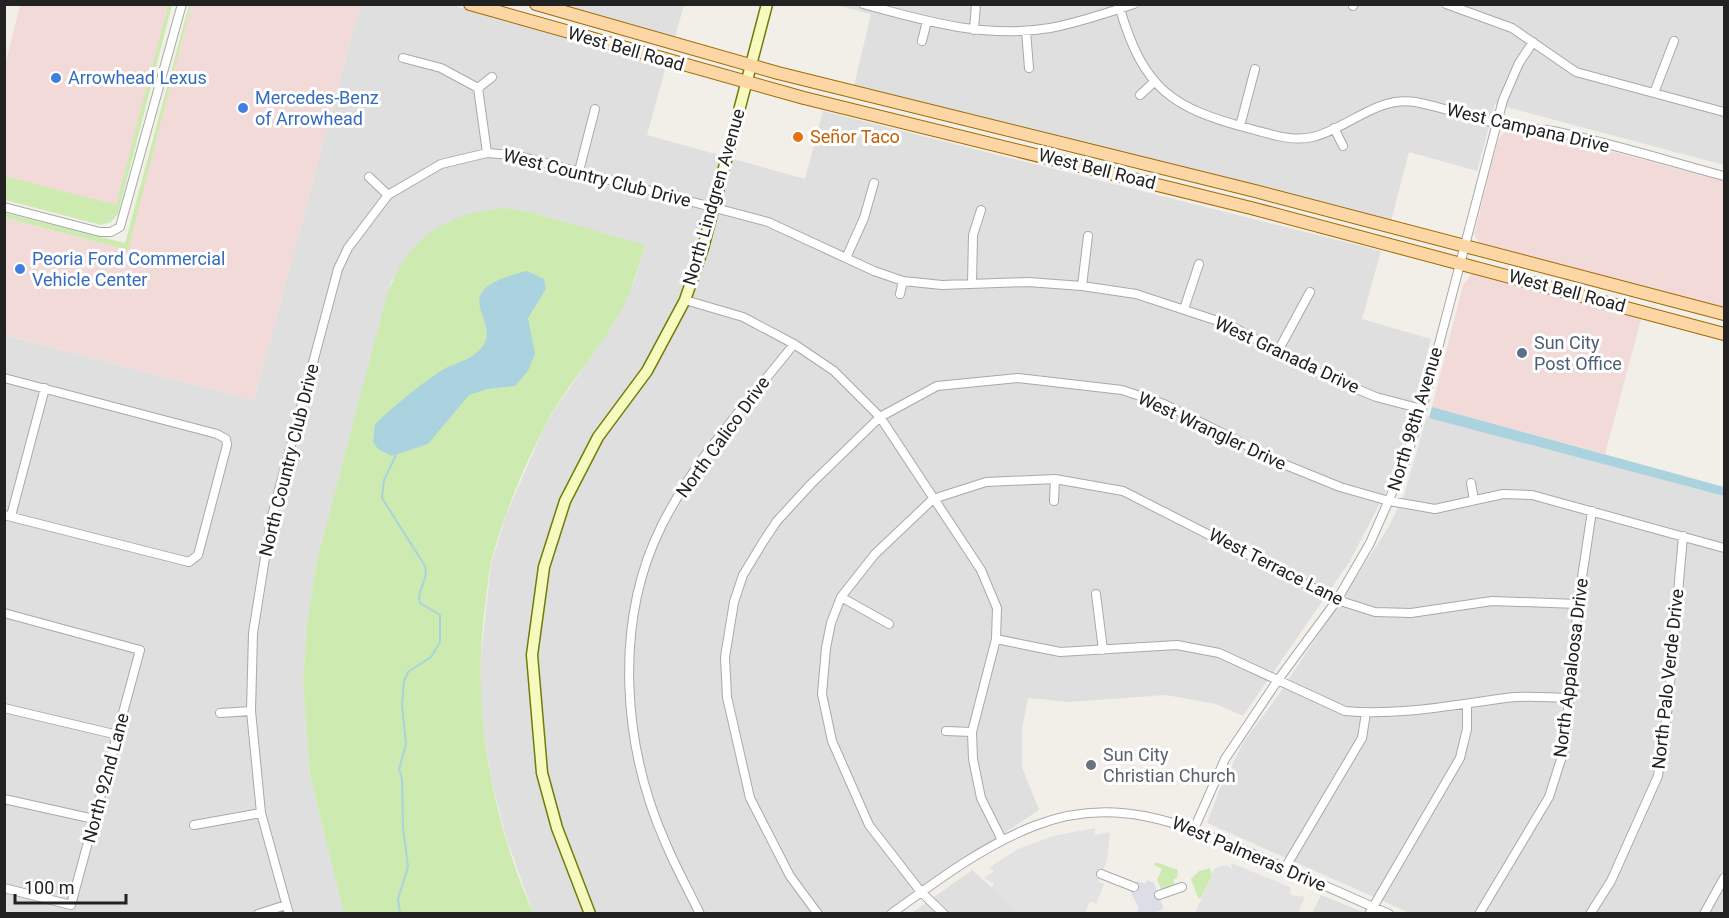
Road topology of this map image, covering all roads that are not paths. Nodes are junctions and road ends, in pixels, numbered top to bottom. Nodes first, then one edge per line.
1 (470, 4) edge
2 (536, 4) edge
3 (767, 4) edge
4 (976, 4) edge
5 (1134, 4) edge
6 (1446, 4) edge
7 (180, 5) edge
8 (868, 5) edge
9 (1120, 9) junction
10 (927, 21) junction
11 (974, 30) junction
12 (1026, 31) junction
13 (922, 41) dead end
14 (1674, 41) dead end
15 (1533, 42) junction
16 (403, 58) dead end
17 (751, 65) junction
18 (1029, 68) dead end
19 (1255, 69) dead end
20 (492, 77) dead end
21 (746, 82) junction
22 (1154, 82) junction
23 (478, 88) junction
24 (1654, 93) junction
25 (1140, 95) dead end
26 (595, 109) dead end
27 (1725, 112) edge
28 (1497, 124) junction
29 (1240, 126) junction
30 (1334, 128) junction
31 (1343, 146) dead end
32 (487, 153) junction
33 (579, 171) junction
34 (1725, 176) edge
35 (369, 177) dead end
36 (874, 183) dead end
37 (388, 195) junction
38 (4, 207) edge
39 (714, 207) junction
40 (981, 210) dead end
41 (362, 228) joint
42 (1088, 236) dead end
43 (1465, 246) junction
44 (846, 258) junction
45 (1460, 263) junction
46 (1199, 264) dead end
47 (903, 280) junction
48 (972, 284) junction
49 (1082, 286) junction
50 (1310, 292) dead end
51 (900, 294) dead end
52 (685, 300) junction
53 (1184, 309) junction
54 (1725, 314) edge
55 (1725, 334) edge
56 (794, 344) junction
57 (1278, 351) junction
58 (4, 378) edge
59 (45, 388) junction
60 (1422, 409) junction
61 (880, 417) junction
62 (1054, 479) junction
63 (1471, 483) dead end
64 (933, 499) junction
65 (1474, 500) junction
66 (1054, 501) dead end
67 (1389, 501) junction
68 (1592, 510) junction
69 (8, 515) edge
70 (1683, 536) junction
71 (1725, 548) edge
72 (1096, 594) dead end
73 (841, 597) junction
74 (1337, 600) junction
75 (1578, 604) junction
76 (4, 613) edge
77 (889, 624) dead end
78 (996, 639) junction
79 (1103, 650) junction
80 (1278, 680) junction
81 (1570, 698) junction
82 (1467, 705) junction
83 (4, 708) edge
84 (251, 711) junction
85 (220, 713) dead end
86 (1366, 713) junction
87 (946, 731) dead end
88 (972, 732) junction
89 (118, 735) junction
90 (4, 799) edge
91 (261, 813) junction
92 (94, 819) junction
93 (194, 825) dead end
94 (1194, 829) junction
95 (1002, 840) junction
96 (1285, 868) junction
97 (1101, 874) dead end
98 (1725, 878) edge
99 (1182, 887) dead end
100 (4, 888) edge
101 (1134, 888) dead end
102 (921, 892) junction
103 (1159, 895) dead end
104 (287, 909) edge
105 (1371, 910) edge
106 (258, 914) edge
107 (590, 914) edge
108 (700, 914) edge
109 (818, 914) edge
110 (891, 914) edge
111 (944, 914) edge
112 (1389, 914) edge
113 (1479, 914) edge
114 (1590, 914) edge
115 (1704, 914) edge

1 - 21 main road, West Bell Road
2 - 17 main road, West Bell Road
3 - 17 street, North Lindgren Avenue
4 - 11 street
5 - 9 street
6 - 15 street
7 - 38 street
8 - 10 street
9 - 12 street
9 - 22 street, West Campana Drive
10 - 11 street
10 - 13 street
11 - 12 street
12 - 18 street
14 - 24 street
15 - 24 street
15 - 28 street, North 98th Avenue
16 - 23 street
17 - 21 street, North Lindgren Avenue
17 - 43 main road, West Bell Road
19 - 29 street
20 - 23 street
21 - 39 street, North Lindgren Avenue
21 - 45 main road, West Bell Road
22 - 25 street
22 - 29 street, West Campana Drive
23 - 32 street
24 - 27 street
26 - 33 street
28 - 30 street, West Campana Drive
28 - 34 street, West Campana Drive
28 - 43 street, North 98th Avenue
29 - 30 street, West Campana Drive
30 - 31 street
32 - 33 street, West Country Club Drive
32 - 37 street, West Country Club Drive
33 - 39 street, West Country Club Drive
35 - 37 street
36 - 44 street
37 - 41 street, West Country Club Drive
39 - 44 street, West Granada Drive
39 - 52 street, North Lindgren Avenue
40 - 48 street
41 - 84 street, North Country Club Drive
42 - 49 street
43 - 45 street, North 98th Avenue
43 - 54 main road, West Bell Road
44 - 47 street, West Granada Drive
45 - 55 main road, West Bell Road
45 - 60 street, North 98th Avenue
46 - 53 street
47 - 48 street, West Granada Drive
47 - 51 street
48 - 49 street, West Granada Drive
49 - 53 street, West Granada Drive
50 - 57 street
52 - 56 street
52 - 107 street, North Lindgren Avenue
53 - 57 street, West Granada Drive
56 - 61 street
56 - 108 street, North Calico Drive
57 - 60 street, West Granada Drive
58 - 59 street
59 - 69 street
59 - 69 street
60 - 67 street, North 98th Avenue
61 - 64 street
61 - 67 street, West Wrangler Drive
61 - 109 street, West Wrangler Drive
62 - 64 street, West Terrace Lane
62 - 66 street
62 - 74 street, West Terrace Lane
63 - 65 street
64 - 73 street
64 - 78 street
65 - 67 street, West Wrangler Drive
65 - 68 street, West Wrangler Drive
67 - 74 street, North 98th Avenue
68 - 70 street, West Wrangler Drive
68 - 75 street, North Appaloosa Drive
70 - 71 street, West Wrangler Drive
70 - 114 street, North Palo Verde Drive
72 - 79 street
73 - 77 street
73 - 102 street
74 - 75 street, West Terrace Lane
74 - 80 street, North 98th Avenue
75 - 81 street, North Appaloosa Drive
76 - 89 street, North 92nd Lane
78 - 79 street
78 - 88 street
79 - 80 street
80 - 86 street
80 - 94 street, North 98th Avenue
81 - 82 street
81 - 113 street, North Appaloosa Drive
82 - 86 street
82 - 105 street
83 - 89 street
84 - 85 street
84 - 91 street, North Country Club Drive
86 - 96 street
87 - 88 street
88 - 95 street
89 - 92 street, North 92nd Lane
90 - 92 street
91 - 93 street
91 - 104 street, North Country Club Drive
92 - 100 street, North 92nd Lane
94 - 95 street, West Palmeras Drive
94 - 96 street, West Palmeras Drive
95 - 102 street, West Palmeras Drive
96 - 105 street, West Palmeras Drive
97 - 101 street
98 - 115 street
99 - 103 street
102 - 110 street, West Palmeras Drive
102 - 111 street
104 - 106 street
105 - 112 street, West Palmeras Drive

